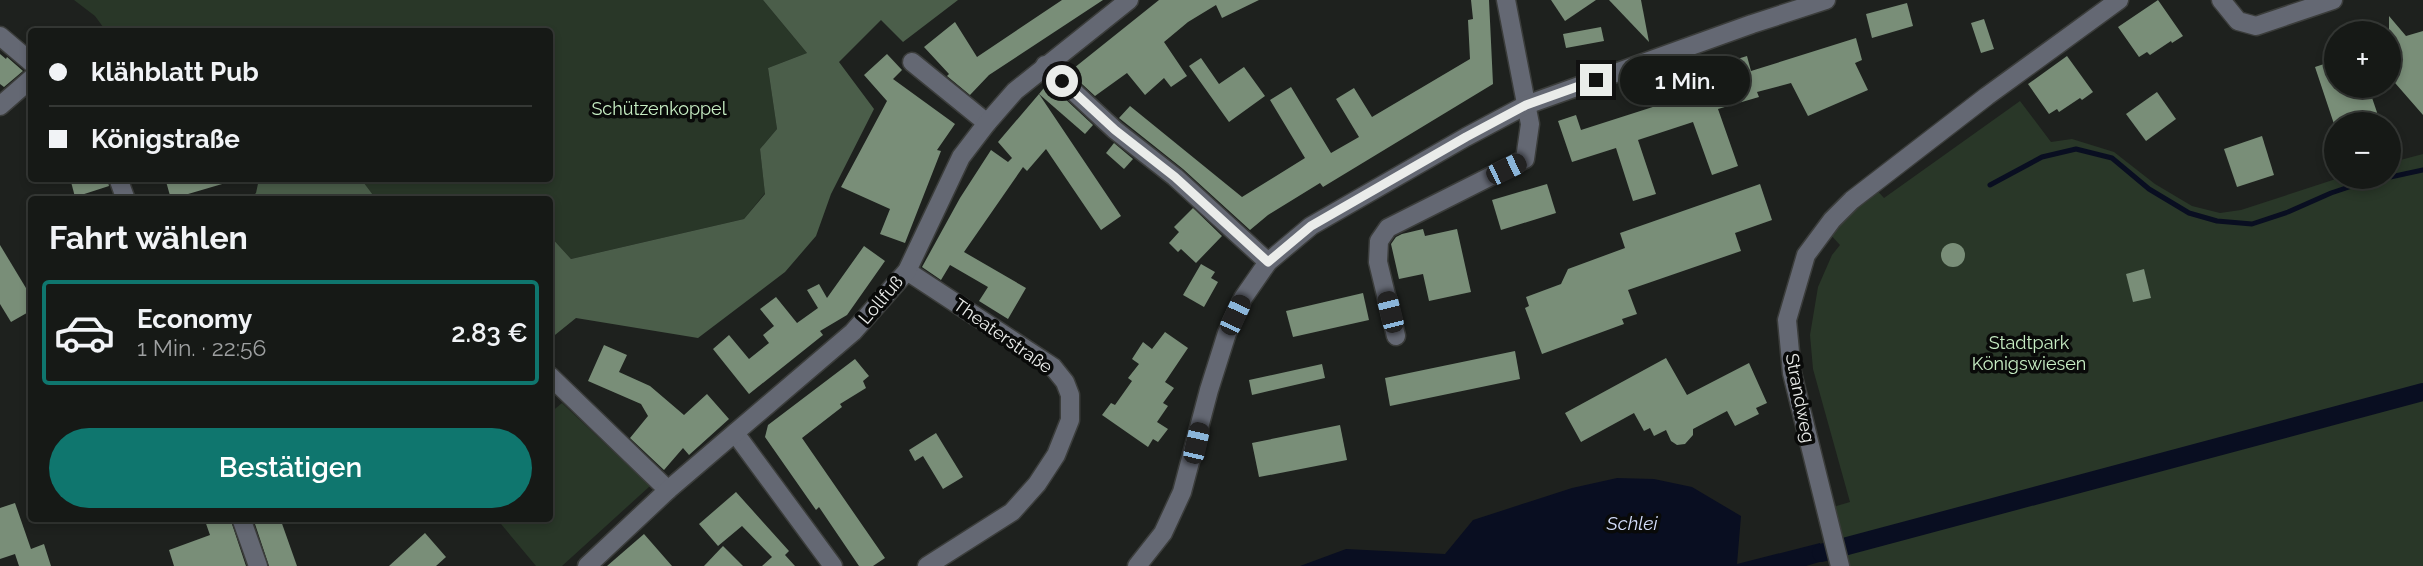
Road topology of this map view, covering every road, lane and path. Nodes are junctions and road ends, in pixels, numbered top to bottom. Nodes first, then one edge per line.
1 (1129, 0) edge
2 (1506, 0) edge
3 (1826, 0) edge
4 (2221, 0) edge
5 (2333, 0) edge
6 (2114, 4) edge
7 (0, 36) edge
8 (28, 60) edge
9 (912, 62) dead end
10 (1045, 65) junction
11 (28, 82) edge
12 (1526, 105) junction
13 (0, 106) edge
14 (987, 123) junction
15 (1268, 262) junction
16 (907, 271) junction
17 (1396, 336) dead end
18 (553, 379) edge
19 (735, 433) junction
20 (668, 490) junction
21 (242, 522) edge
22 (258, 566) edge
23 (587, 566) edge
24 (833, 566) edge
25 (927, 566) edge
26 (1137, 566) edge
27 (1840, 566) edge

1 - 10 street, Lollfuß
2 - 12 street
3 - 12 street
4 - 5 street
6 - 27 street, Strandweg
7 - 8 street
9 - 14 street
10 - 14 street, Lollfuß
10 - 15 street
11 - 13 street
12 - 15 street
12 - 17 street
14 - 16 street, Lollfuß
15 - 26 street
16 - 19 street, Lollfuß
16 - 25 street, Theaterstraße
18 - 20 street
19 - 20 street, Lollfuß
19 - 24 street
20 - 23 street, Lollfuß
21 - 22 street

